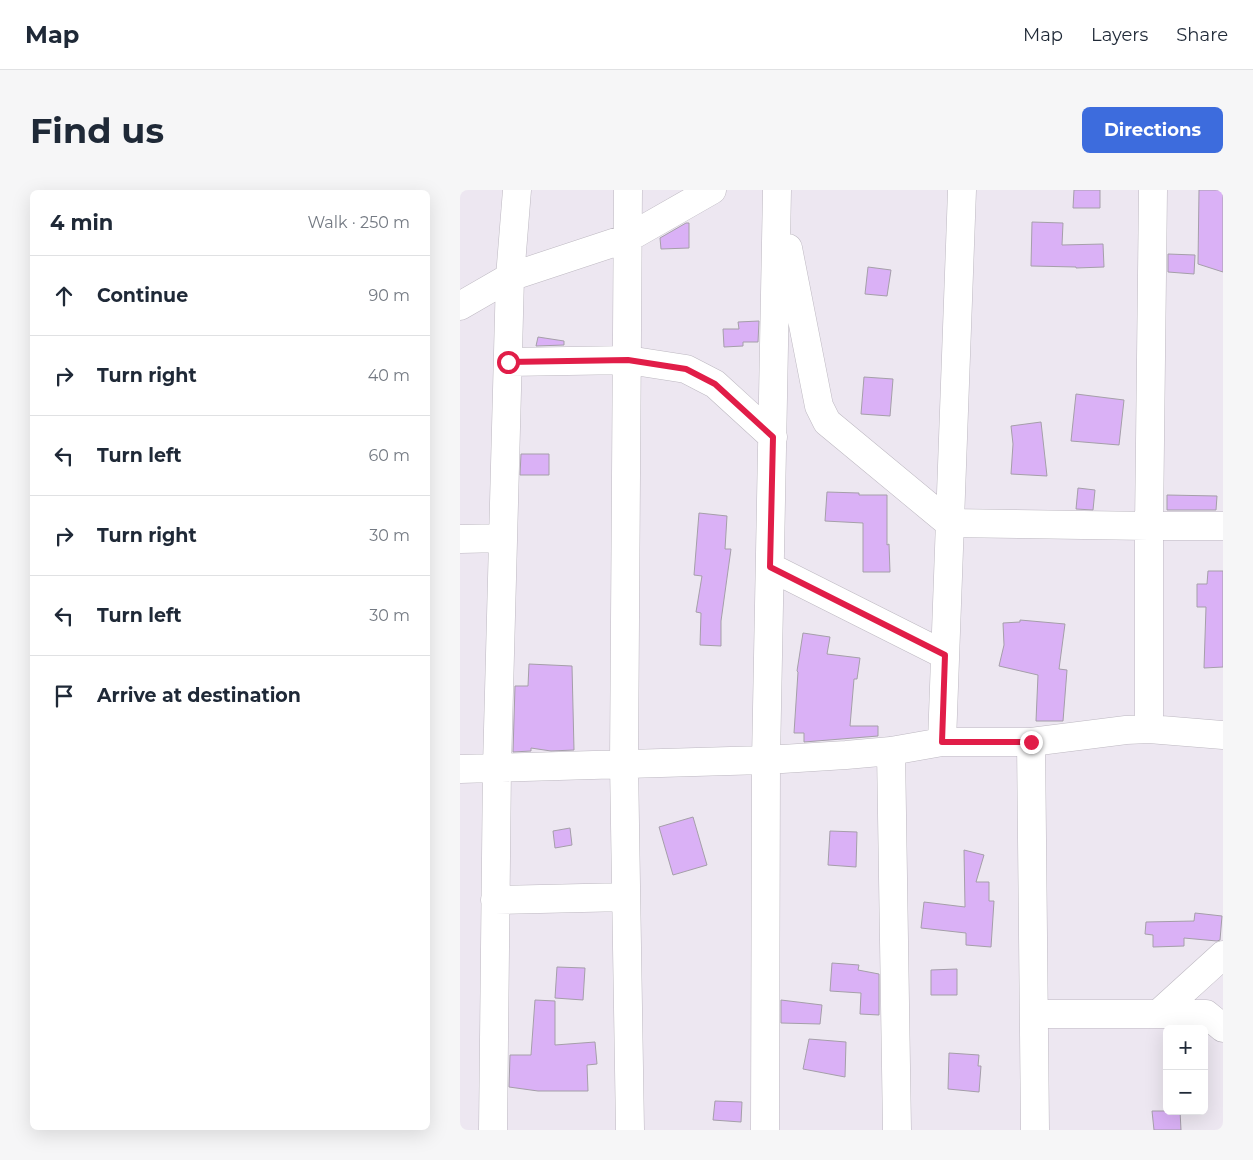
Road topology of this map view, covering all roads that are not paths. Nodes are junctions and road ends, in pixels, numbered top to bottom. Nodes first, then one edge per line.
1 (517, 190) edge
2 (628, 190) edge
3 (712, 190) edge
4 (962, 190) edge
5 (1153, 190) edge
6 (777, 193) edge
7 (628, 238) junction
8 (510, 277) junction
9 (460, 306) edge
10 (628, 360) junction
11 (508, 362) junction
12 (773, 437) junction
13 (949, 522) junction
14 (1149, 526) junction
15 (1223, 526) edge
16 (503, 538) junction
17 (460, 539) edge
18 (770, 567) junction
19 (945, 655) junction
20 (1149, 730) junction
21 (1223, 735) edge
22 (942, 742) junction
23 (1031, 742) junction
24 (891, 750) junction
25 (766, 760) junction
26 (624, 763) junction
27 (497, 767) junction
28 (460, 769) edge
29 (626, 897) junction
30 (496, 900) junction
31 (1223, 955) edge
32 (1034, 1014) junction
33 (1158, 1014) junction
34 (1223, 1028) edge
35 (493, 1130) edge
36 (630, 1130) edge
37 (765, 1130) edge
38 (897, 1130) edge
39 (1035, 1130) edge

1 - 8 street
2 - 7 street
3 - 7 street
4 - 13 street
5 - 14 street
6 - 12 street
6 - 13 street
7 - 8 street
7 - 10 street
8 - 9 street
8 - 11 street
10 - 11 street
10 - 12 street
10 - 26 street
11 - 16 street
12 - 18 street
13 - 14 street
13 - 19 street
14 - 15 street
14 - 20 street
16 - 17 street
16 - 27 street
18 - 19 street
18 - 25 street
19 - 22 street
20 - 21 street
20 - 23 street
22 - 23 street
22 - 24 street
23 - 32 street
24 - 25 street
24 - 38 street
25 - 26 street
25 - 37 street
26 - 27 street
26 - 29 street
27 - 28 street
27 - 30 street
29 - 30 street
29 - 36 street
30 - 35 street
31 - 33 street
32 - 33 street
32 - 39 street
33 - 34 street

